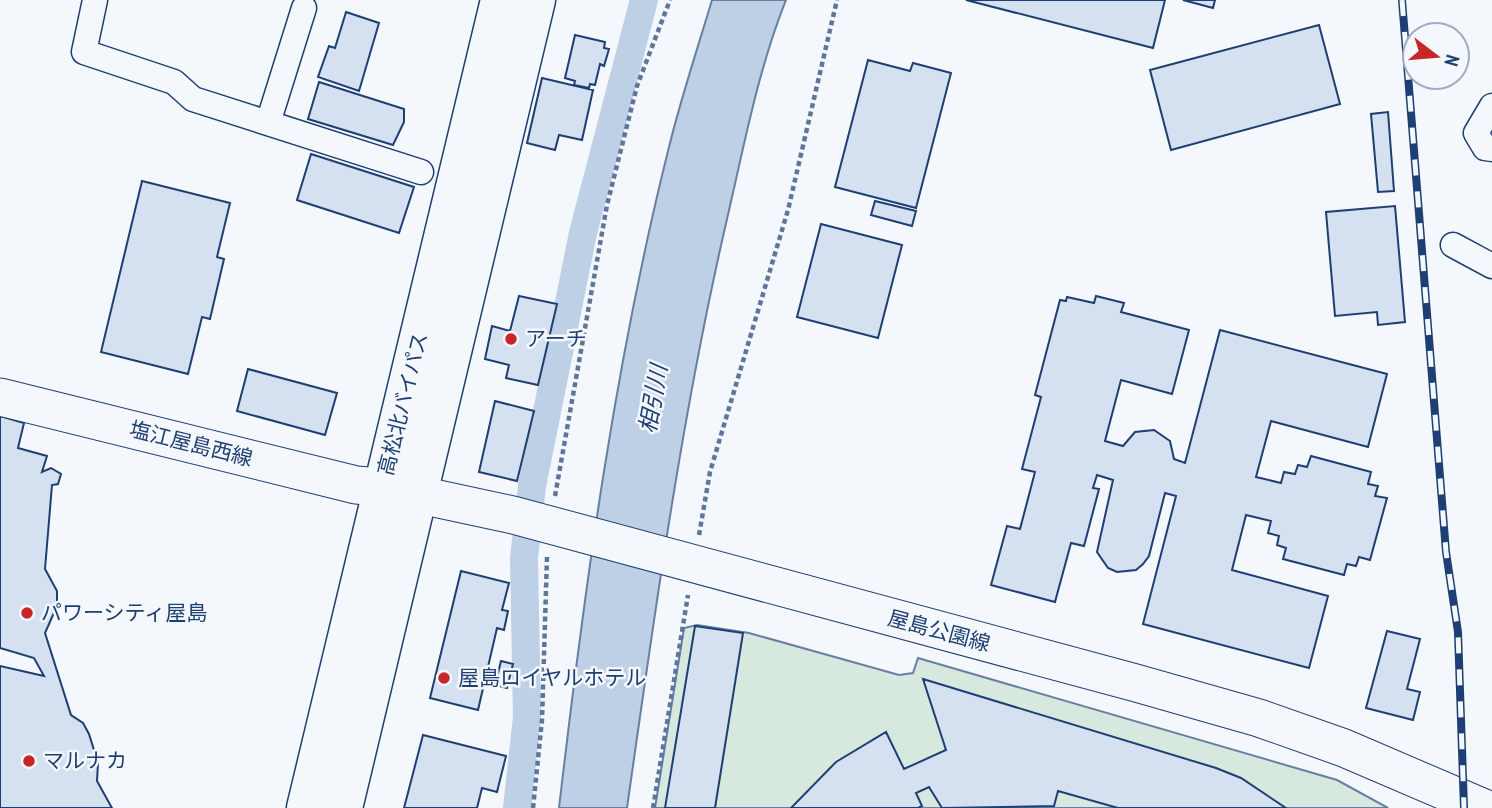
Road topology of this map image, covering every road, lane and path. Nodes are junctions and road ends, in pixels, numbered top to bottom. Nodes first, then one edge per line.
1 (95, 0) edge
2 (500, 0) edge
3 (536, 0) edge
4 (670, 0) edge
5 (837, 0) edge
6 (304, 8) dead end
7 (1492, 106) edge
8 (268, 123) junction
9 (1492, 149) edge
10 (421, 172) dead end
11 (1453, 245) dead end
12 (1492, 266) edge
13 (0, 397) edge
14 (400, 491) junction
15 (555, 527) junction
16 (687, 564) junction
17 (1492, 795) edge
18 (306, 808) edge
19 (342, 808) edge
20 (533, 808) edge
21 (653, 808) edge
22 (1486, 808) edge

1 - 8 street
2 - 14 highway, 高松北バイパス
3 - 14 highway, 高松北バイパス
4 - 15 path
5 - 16 path
6 - 8 street
7 - 9 street
8 - 10 street
11 - 12 street
13 - 14 main road, 塩江屋島西線
14 - 15 main road, 屋島公園線
14 - 18 highway, 高松北バイパス
14 - 19 highway, 高松北バイパス
15 - 16 main road, 屋島公園線
15 - 20 path
16 - 21 path
16 - 22 main road, 屋島公園線
17 - 22 street

